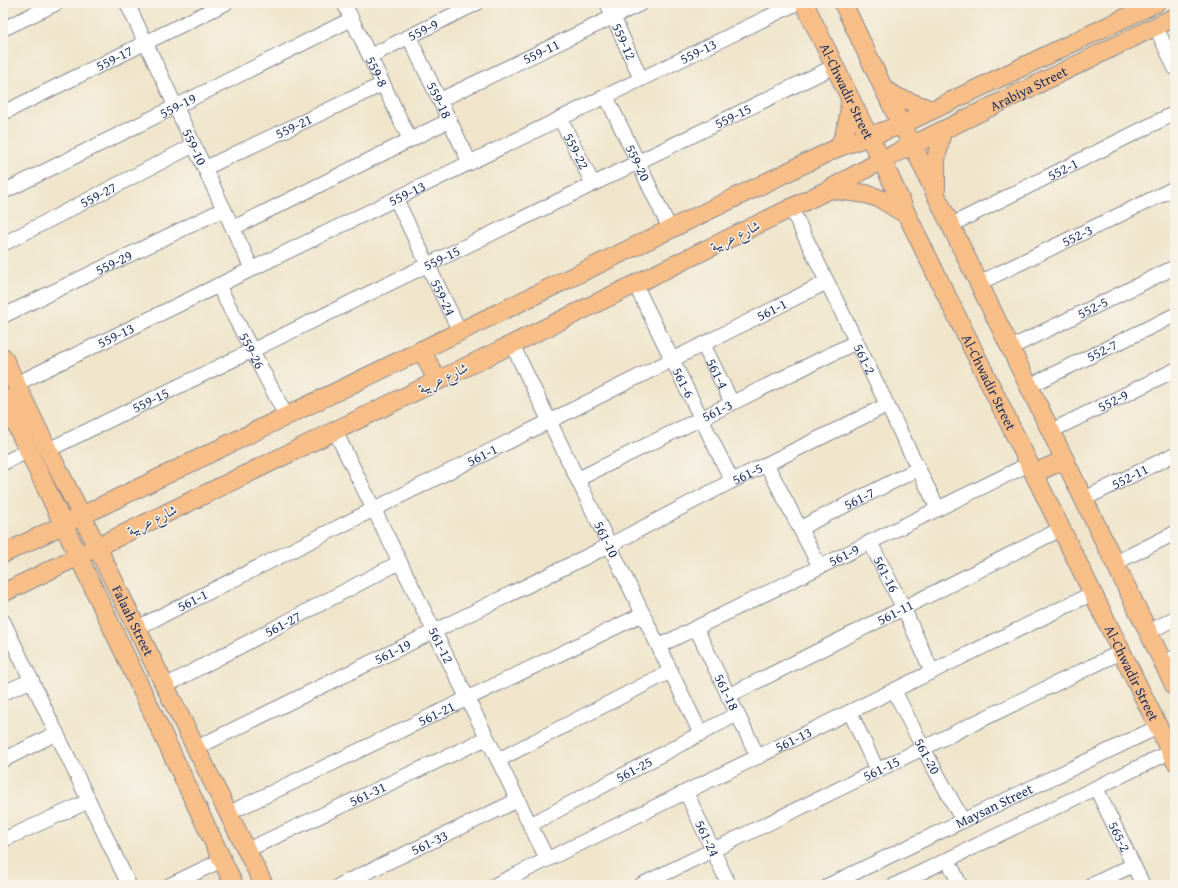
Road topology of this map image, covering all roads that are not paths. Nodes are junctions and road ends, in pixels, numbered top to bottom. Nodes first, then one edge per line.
1 (57, 3) edge
2 (127, 3) edge
3 (226, 3) edge
4 (344, 3) edge
5 (476, 3) edge
6 (607, 3) edge
7 (642, 3) edge
8 (797, 3) edge
9 (804, 3) edge
10 (843, 3) edge
11 (1156, 3) edge
12 (614, 17) junction
13 (1175, 17) edge
14 (352, 19) junction
15 (1156, 27) junction
16 (3, 30) edge
17 (409, 37) junction
18 (146, 42) junction
19 (370, 56) junction
20 (835, 66) junction
21 (1175, 68) edge
22 (641, 79) junction
23 (383, 84) junction
24 (885, 90) junction
25 (606, 96) junction
26 (850, 97) junction
27 (440, 100) junction
28 (176, 107) junction
29 (932, 110) junction
30 (3, 113) edge
31 (1175, 113) edge
32 (560, 118) junction
33 (450, 120) junction
34 (901, 125) junction
35 (942, 131) junction
36 (869, 137) junction
37 (410, 140) junction
38 (194, 145) junction
39 (914, 145) junction
40 (839, 147) junction
41 (882, 160) junction
42 (639, 162) junction
43 (470, 163) junction
44 (205, 168) junction
45 (593, 184) junction
46 (1175, 188) edge
47 (830, 189) junction
48 (3, 192) edge
49 (935, 193) junction
50 (396, 198) junction
51 (791, 208) junction
52 (224, 209) junction
53 (907, 215) junction
54 (951, 225) junction
55 (233, 228) junction
56 (670, 229) junction
57 (3, 244) edge
58 (427, 265) junction
59 (1175, 267) edge
60 (252, 269) junction
61 (827, 282) junction
62 (979, 283) junction
63 (635, 284) junction
64 (218, 286) junction
65 (1175, 315) edge
66 (3, 316) edge
67 (460, 332) junction
68 (856, 342) junction
69 (512, 344) junction
70 (703, 344) junction
71 (1010, 348) junction
72 (252, 350) junction
73 (422, 350) junction
74 (3, 357) edge
75 (672, 360) junction
76 (1175, 370) edge
77 (437, 381) junction
78 (16, 384) junction
79 (1029, 386) junction
80 (4, 399) edge
81 (732, 403) junction
82 (887, 405) junction
83 (286, 416) junction
84 (701, 418) junction
85 (550, 421) junction
86 (335, 431) junction
87 (1051, 431) junction
88 (48, 450) junction
89 (28, 451) junction
90 (1175, 454) edge
91 (1065, 460) junction
92 (3, 463) edge
93 (767, 465) junction
94 (1032, 468) junction
95 (918, 469) junction
96 (578, 479) junction
97 (732, 481) junction
98 (68, 488) junction
99 (1084, 499) junction
100 (113, 500) junction
101 (52, 501) junction
102 (374, 509) junction
103 (938, 509) junction
104 (82, 516) junction
105 (63, 525) junction
106 (800, 528) junction
107 (1061, 529) junction
108 (130, 530) junction
109 (1175, 533) edge
110 (33, 540) junction
111 (870, 542) junction
112 (610, 545) junction
113 (97, 547) junction
114 (3, 554) edge
115 (78, 556) junction
116 (400, 562) junction
117 (1115, 562) junction
118 (820, 567) junction
119 (41, 574) junction
120 (110, 574) junction
121 (90, 583) junction
122 (3, 593) edge
123 (1093, 593) junction
124 (904, 609) junction
125 (643, 614) junction
126 (1175, 618) edge
127 (3, 621) edge
128 (137, 628) junction
129 (696, 628) junction
130 (435, 632) junction
131 (1149, 632) junction
132 (659, 646) junction
133 (1121, 652) junction
134 (1169, 660) edge
135 (671, 671) junction
136 (932, 672) junction
137 (32, 680) junction
138 (164, 686) junction
139 (1175, 687) edge
140 (894, 690) junction
141 (3, 693) edge
142 (728, 696) junction
143 (467, 698) junction
144 (850, 712) junction
145 (737, 714) junction
146 (1158, 727) junction
147 (57, 734) junction
148 (701, 734) junction
149 (487, 738) junction
150 (196, 748) junction
151 (923, 748) junction
152 (1173, 756) edge
153 (758, 757) junction
154 (3, 760) edge
155 (498, 760) junction
156 (877, 770) junction
157 (1096, 788) junction
158 (686, 792) junction
159 (518, 800) junction
160 (89, 801) junction
161 (229, 813) junction
162 (963, 821) junction
163 (530, 825) junction
164 (3, 840) edge
165 (247, 850) junction
166 (713, 850) junction
167 (547, 859) junction
168 (222, 860) junction
169 (948, 860) junction
170 (1133, 865) junction
171 (509, 882) edge
172 (129, 885) edge
173 (170, 885) edge
174 (234, 885) edge
175 (264, 885) edge
176 (340, 885) edge
177 (495, 885) edge
178 (641, 885) edge
179 (729, 885) edge
180 (829, 885) edge
181 (895, 885) edge
182 (960, 885) edge
183 (1092, 885) edge
184 (1143, 885) edge

1 - 16 street
2 - 18 street, 559-10
3 - 18 street, 559-17
4 - 14 street, 559-8
5 - 17 street, 559-9
6 - 12 street, 559-12
7 - 12 street, 559-11
8 - 22 street, 559-13
9 - 20 main road, Al-Chwadir Street
10 - 24 main road
11 - 29 main road, Arabiya Street
12 - 22 street, 559-12
12 - 27 street, 559-11
13 - 15 main road, Arabiya Street
14 - 19 street, 559-8
14 - 28 street, 559-19
15 - 21 street
15 - 35 main road, Arabiya Street
17 - 19 street, 559-9
17 - 27 street, 559-18
18 - 28 street, 559-10
18 - 30 street, 559-17
19 - 23 street, 559-8
20 - 26 main road, Al-Chwadir Street
20 - 42 street, 559-15
22 - 25 street, 559-13
23 - 37 street, 559-8
23 - 44 street, 559-21
24 - 29 main road
24 - 34 main road
25 - 32 street, 559-13
25 - 42 street, 559-20
26 - 36 main road, Al-Chwadir Street
26 - 40 main road
27 - 33 street, 559-18
28 - 38 street, 559-10
28 - 48 street, 559-19
29 - 34 main road, Arabiya Street
31 - 54 street, 552-1
32 - 43 street, 559-13
32 - 45 street, 559-22
33 - 37 street
33 - 43 street, 559-18
34 - 36 main road, Arabiya Street
34 - 39 main road
35 - 39 main road, Arabiya Street
35 - 49 main road
36 - 40 main road
36 - 41 main road, Al-Chwadir Street
37 - 55 street
38 - 44 street, 559-10
38 - 57 street, 559-27
39 - 41 main road, Arabiya Street
39 - 49 main road
40 - 56 main road
41 - 47 main road, شارع عربية
41 - 53 main road, Al-Chwadir Street
42 - 45 street, 559-15
42 - 56 street, 559-20
43 - 50 street, 559-13
44 - 52 street, 559-10
45 - 58 street, 559-15
46 - 62 street, 552-3
47 - 51 main road, شارع عربية
47 - 53 main road
49 - 54 main road
50 - 58 street, 559-24
50 - 60 street, 559-13
51 - 61 street, 561-2
51 - 63 main road, شارع عربية
52 - 55 street, 559-10
52 - 66 street, 559-29
53 - 94 main road, Al-Chwadir Street
54 - 62 main road
55 - 60 street, 559-10
56 - 67 main road
58 - 67 street, 559-24
58 - 72 street, 559-15
59 - 71 street, 552-5
60 - 64 street, 559-13
61 - 68 street, 561-2
61 - 70 street, 561-1
62 - 71 main road
63 - 69 main road, شارع عربية
63 - 75 street, 561-6
64 - 72 street, 559-26
64 - 78 street, 559-13
65 - 79 street, 552-7
67 - 73 main road
68 - 81 street, 561-3
68 - 82 street, 561-2
69 - 77 main road, شارع عربية
69 - 85 street, 561-10
70 - 75 street, 561-1
70 - 81 street, 561-4
71 - 79 main road
72 - 83 street, 559-26
72 - 88 street, 559-15
73 - 77 main road
73 - 83 main road
74 - 78 main road, Falaah Street
75 - 84 street, 561-6
75 - 85 street, 561-1
76 - 87 street, 552-9
77 - 86 main road, شارع عربية
78 - 88 main road, Falaah Street
79 - 87 main road
80 - 89 main road, Falaah Street
81 - 84 street, 561-3
82 - 93 street, 561-5
82 - 95 street, 561-2
83 - 100 main road
84 - 96 street, 561-3
84 - 97 street, 561-6
85 - 96 street, 561-10
85 - 102 street, 561-1
86 - 102 street, 561-12
86 - 108 main road, شارع عربية
87 - 91 main road
88 - 98 main road, Falaah Street
89 - 92 street
89 - 101 main road, Falaah Street
90 - 99 street, 552-11
91 - 94 main road
91 - 99 main road
93 - 97 street, 561-5
93 - 106 street
94 - 103 street, 561-9
94 - 107 main road, Al-Chwadir Street
95 - 103 street, 561-2
95 - 106 street, 561-7
96 - 112 street, 561-10
97 - 112 street, 561-5
98 - 100 main road
98 - 104 main road, Falaah Street
99 - 117 main road
100 - 104 main road
101 - 105 main road, Falaah Street
101 - 110 main road
102 - 116 street, 561-12
102 - 128 street, 561-1
103 - 111 street, 561-9
104 - 105 main road
104 - 113 main road, Falaah Street
105 - 110 main road
105 - 115 main road, Falaah Street
106 - 118 street
107 - 123 main road, Al-Chwadir Street
107 - 124 street, 561-11
108 - 113 main road, شارع عربية
108 - 120 main road
109 - 117 street
110 - 114 main road
111 - 118 street, 561-9
111 - 124 street, 561-16
112 - 125 street, 561-10
112 - 130 street, 561-19
113 - 115 main road, شارع عربية
113 - 120 main road, Falaah Street
115 - 119 main road, شارع عربية
115 - 121 main road, Falaah Street
116 - 130 street, 561-12
116 - 138 street, 561-27
117 - 131 main road
118 - 129 street, 561-9
119 - 121 main road
119 - 122 main road, شارع عربية
120 - 128 main road, Falaah Street
121 - 168 main road, Falaah Street
123 - 133 main road, Al-Chwadir Street
123 - 136 street, 561-13
124 - 136 street, 561-16
124 - 142 street, 561-11
125 - 132 street, 561-10
125 - 143 street, 561-21
126 - 131 street
127 - 137 street
128 - 138 main road, Falaah Street
129 - 132 street, 561-9
129 - 142 street, 561-18
130 - 143 street, 561-12
130 - 150 street, 561-19
131 - 134 main road
132 - 135 street, 561-10
133 - 146 main road, Al-Chwadir Street
133 - 151 street, 561-15
134 - 139 main road
135 - 148 street, 561-10
135 - 155 street
136 - 140 street, 561-13
137 - 141 street
137 - 147 street
138 - 150 main road, Falaah Street
140 - 144 street, 561-13
140 - 151 street, 561-20
142 - 145 street, 561-18
143 - 149 street, 561-12
143 - 161 street, 561-21
144 - 153 street, 561-13
144 - 156 street
145 - 148 street, 561-25
145 - 153 street, 561-18
146 - 152 main road, Al-Chwadir Street
146 - 162 street, Maysan Street
147 - 154 street
147 - 160 street
148 - 163 street, 561-25
149 - 155 street, 561-12
149 - 165 street, 561-31
150 - 161 main road, Falaah Street
151 - 156 street, 561-15
151 - 162 street, 561-20
152 - 157 street, Maysan Street
153 - 158 street, 561-13
155 - 159 street, 561-12
156 - 166 street, 561-15
157 - 169 street, Maysan Street
157 - 170 street, 565-2
158 - 166 street, 561-24
158 - 167 street, 561-13
159 - 163 street, 561-12
159 - 176 street, 561-33
160 - 164 street
160 - 172 street
161 - 165 main road, Falaah Street
162 - 180 street, Maysan Street
163 - 167 street, 561-12
165 - 175 main road, Falaah Street
166 - 178 street, 561-15
166 - 179 street, 561-24
167 - 171 street, 561-13
168 - 173 street
168 - 174 main road, Falaah Street
169 - 181 street, Maysan Street
169 - 182 street
170 - 183 street
170 - 184 street, 565-2
171 - 177 street, 561-13

